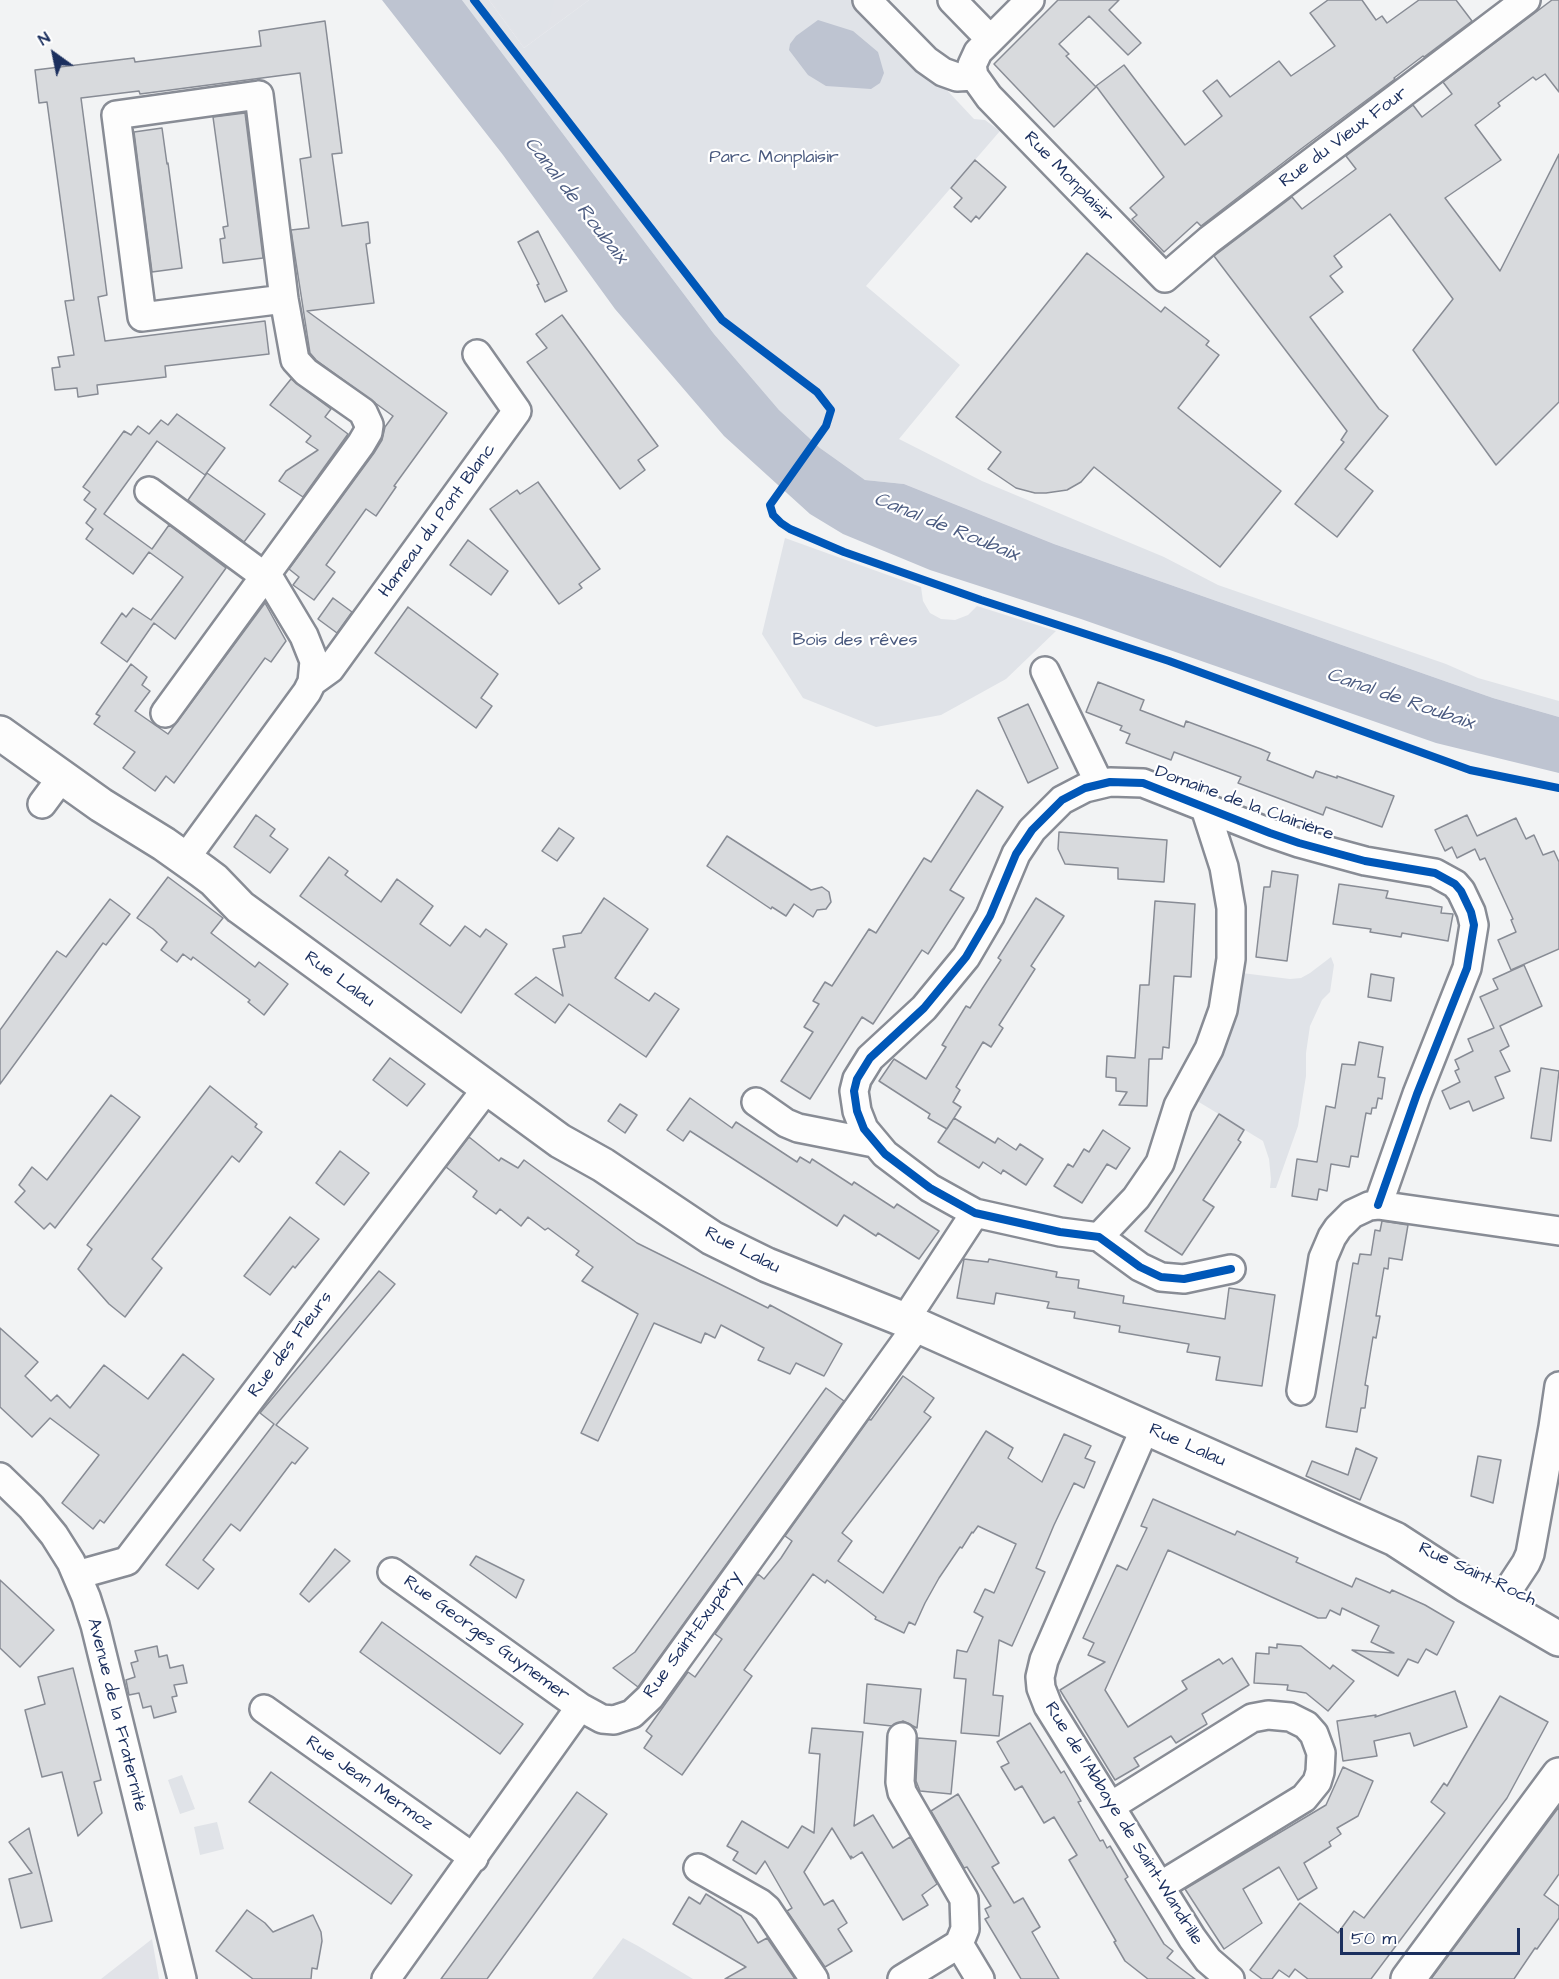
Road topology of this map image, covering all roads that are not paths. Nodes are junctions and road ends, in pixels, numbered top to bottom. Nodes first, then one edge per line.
1 (867, 0) edge
2 (952, 0) edge
3 (1030, 0) edge
4 (1526, 0) edge
5 (990, 39) junction
6 (974, 76) junction
7 (1165, 278) joint
8 (284, 299) junction
9 (477, 354) dead end
10 (149, 491) dead end
11 (265, 576) junction
12 (1045, 671) dead end
13 (312, 682) junction
14 (165, 712) dead end
15 (0, 733) edge
16 (62, 777) junction
17 (1099, 783) junction
18 (42, 804) dead end
19 (1205, 808) junction
20 (185, 859) junction
21 (487, 1088) junction
22 (756, 1102) dead end
23 (874, 1143) junction
24 (1378, 1205) junction
25 (975, 1213) junction
26 (1559, 1231) edge
27 (1099, 1237) junction
28 (1231, 1269) dead end
29 (911, 1323) junction
30 (1559, 1386) edge
31 (1301, 1392) dead end
32 (1145, 1428) junction
33 (1556, 1428) edge
34 (0, 1477) edge
35 (1395, 1539) joint
36 (392, 1572) dead end
37 (77, 1575) junction
38 (1504, 1597) junction
39 (1559, 1614) edge
40 (1559, 1640) edge
41 (580, 1707) junction
42 (264, 1709) dead end
43 (902, 1737) dead end
44 (1557, 1777) edge
45 (1111, 1806) junction
46 (474, 1858) junction
47 (698, 1868) dead end
48 (1160, 1886) junction
49 (959, 1944) junction
50 (182, 1979) edge
51 (386, 1979) edge
52 (814, 1979) edge
53 (902, 1979) edge
54 (980, 1979) edge
55 (1230, 1979) edge
56 (1408, 1979) edge

1 - 6 street
2 - 5 street
3 - 5 street
4 - 7 street, Rue du Vieux Four
5 - 6 street
6 - 7 street, Rue Monplaisir
8 - 8 street
8 - 11 street
9 - 13 street, Hameau du Pont Blanc
10 - 11 street
11 - 13 street
11 - 14 street
12 - 17 street
13 - 20 street, Hameau du Pont Blanc
15 - 16 main road, Rue Lalau
16 - 18 street
16 - 20 main road, Rue Lalau
17 - 19 street, Domaine de la Clairière
17 - 23 street, Domaine de la Clairière
19 - 24 street, Domaine de la Clairière
19 - 27 street, Domaine de la Clairière
20 - 21 main road, Rue Lalau
21 - 29 main road, Rue Lalau
21 - 37 street, Rue des Fleurs
22 - 23 street
23 - 25 street, Domaine de la Clairière
24 - 26 street
24 - 31 street
25 - 27 street, Domaine de la Clairière
25 - 29 street
27 - 28 street, Domaine de la Clairière
29 - 32 main road, Rue Lalau
29 - 41 street, Rue Saint-Exupéry
30 - 33 street
32 - 35 main road, Rue Lalau
32 - 45 street, Rue de l'Abbaye de Saint-Wandrille
33 - 38 street
34 - 37 street, Avenue de la Fraternité
35 - 38 main road, Rue Saint-Roch
36 - 41 street, Rue Georges Guynemer
37 - 50 street, Avenue de la Fraternité
38 - 39 main road, Rue Saint-Roch
38 - 40 main road
41 - 46 street
42 - 46 street, Rue Jean Mermoz
43 - 49 street
44 - 56 main road
45 - 48 street, Rue de l'Abbaye de Saint-Wandrille
45 - 48 street
46 - 51 street
47 - 52 street
48 - 55 street, Rue de l'Abbaye de Saint-Wandrille
49 - 53 street
49 - 54 street

